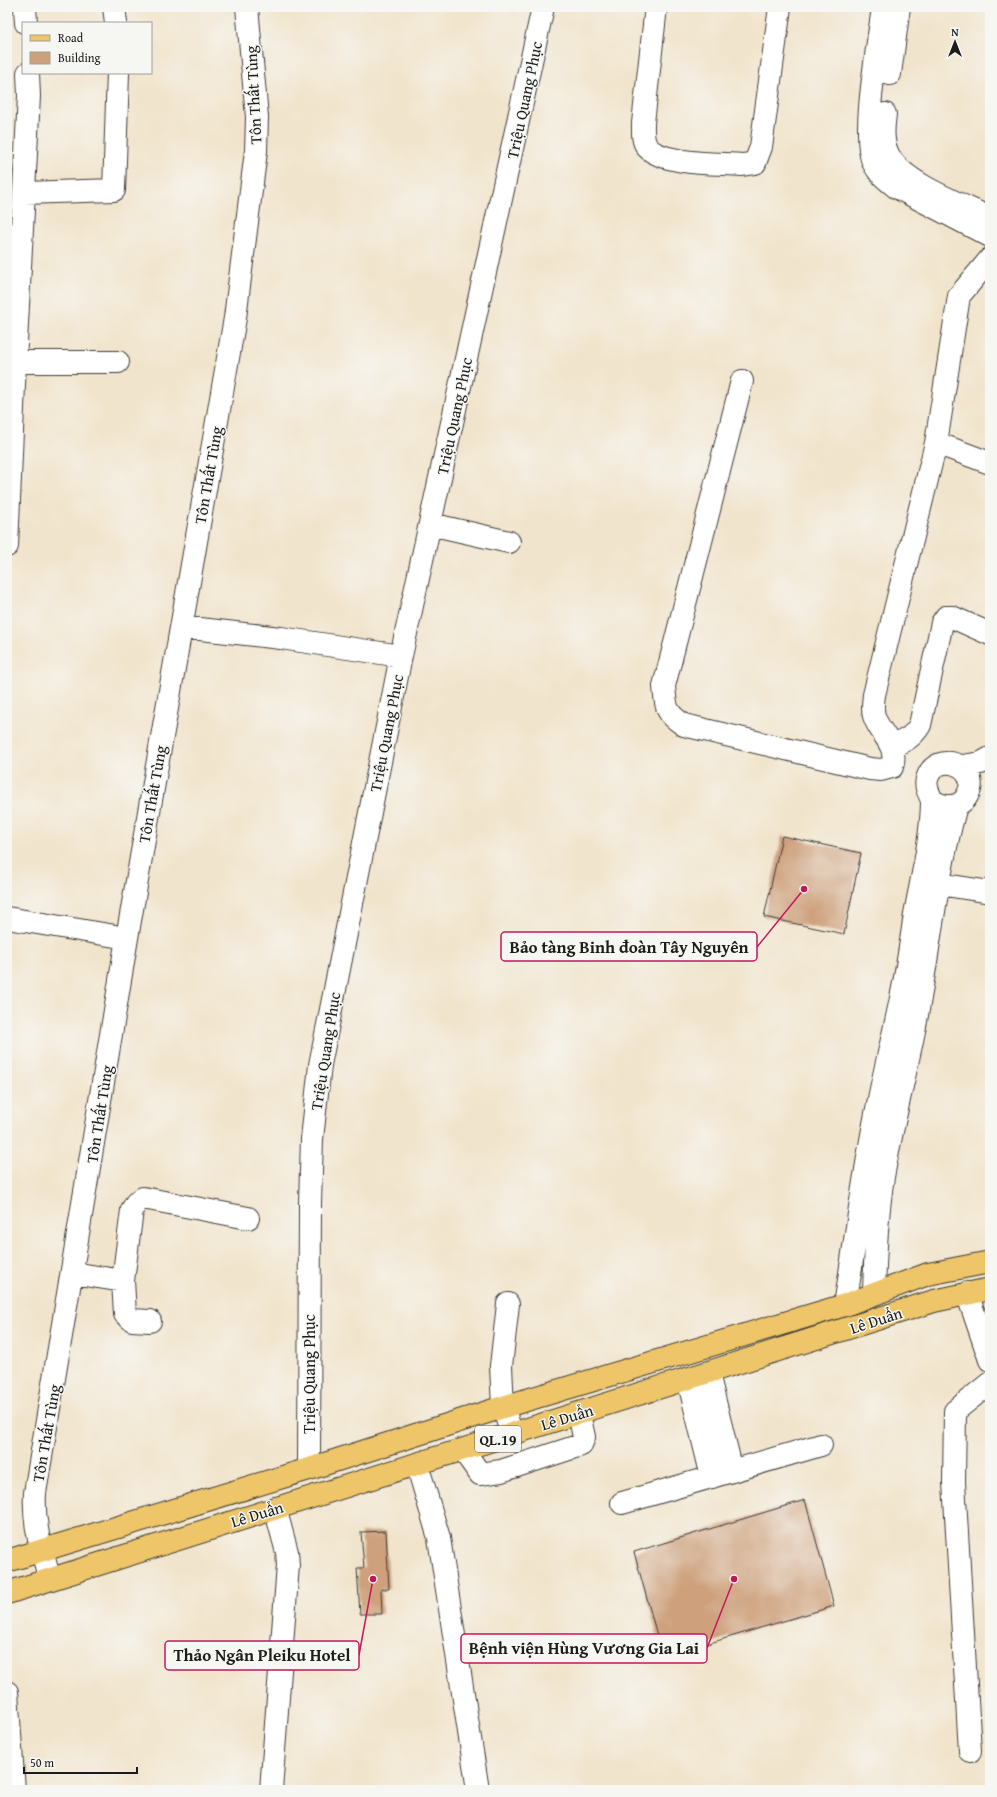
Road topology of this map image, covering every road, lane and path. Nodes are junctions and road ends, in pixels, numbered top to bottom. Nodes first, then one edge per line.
1 (25, 7) edge
2 (114, 7) edge
3 (247, 7) edge
4 (543, 7) edge
5 (656, 7) edge
6 (780, 7) edge
7 (893, 7) edge
8 (26, 22) edge
9 (116, 22) edge
10 (28, 74) edge
11 (118, 74) edge
12 (18, 198) edge
13 (935, 200) junction
14 (990, 218) edge
15 (990, 236) edge
16 (990, 259) edge
17 (11, 362) edge
18 (118, 362) dead end
19 (742, 381) dead end
20 (936, 443) junction
21 (990, 463) edge
22 (430, 524) junction
23 (7, 533) edge
24 (509, 542) dead end
25 (182, 627) junction
26 (990, 634) edge
27 (401, 656) junction
28 (891, 746) junction
29 (990, 758) edge
30 (962, 766) junction
31 (932, 801) junction
32 (956, 806) junction
33 (930, 883) junction
34 (984, 891) dead end
35 (7, 918) edge
36 (127, 938) junction
37 (874, 1175) junction
38 (248, 1218) dead end
39 (990, 1262) edge
40 (73, 1274) junction
41 (123, 1282) junction
42 (990, 1289) edge
43 (967, 1293) junction
44 (874, 1294) junction
45 (508, 1304) dead end
46 (845, 1305) junction
47 (150, 1321) dead end
48 (990, 1360) edge
49 (698, 1376) junction
50 (990, 1383) edge
51 (503, 1407) junction
52 (579, 1414) junction
53 (512, 1434) junction
54 (821, 1445) dead end
55 (463, 1450) junction
56 (417, 1464) junction
57 (308, 1470) junction
58 (722, 1474) junction
59 (622, 1503) dead end
60 (275, 1508) junction
61 (41, 1549) junction
62 (7, 1561) edge
63 (50, 1578) junction
64 (7, 1593) edge
65 (7, 1692) edge
66 (970, 1751) dead end
67 (14, 1790) edge
68 (271, 1790) edge
69 (478, 1790) edge

1 - 8 street
2 - 9 street
3 - 25 street, Tôn Thất Tùng
4 - 22 street, Triệu Quang Phục
5 - 6 street
7 - 13 street
10 - 12 street
11 - 12 street
12 - 17 street
13 - 14 street
13 - 15 street
16 - 20 street
17 - 18 street
17 - 23 street
19 - 28 street
20 - 21 street
20 - 28 street
22 - 24 street
22 - 27 street, Triệu Quang Phục
25 - 27 street
25 - 36 street, Tôn Thất Tùng
26 - 28 street
27 - 57 street, Triệu Quang Phục
29 - 30 street
30 - 31 street
30 - 32 street
31 - 32 street
31 - 33 street
32 - 33 street
33 - 34 street
33 - 37 street
35 - 36 street
36 - 40 street, Tôn Thất Tùng
37 - 44 street
37 - 46 street
38 - 41 street
39 - 44 main road, Lê Duẩn / QL.19
40 - 41 street
40 - 61 street, Tôn Thất Tùng
41 - 47 street
42 - 43 main road, Lê Duẩn / QL.19
43 - 48 street
43 - 49 main road, Lê Duẩn / QL.19
44 - 46 main road, Lê Duẩn / QL.19
45 - 51 street
46 - 51 main road, Lê Duẩn / QL.19
49 - 52 main road, Lê Duẩn / QL.19
49 - 58 street
50 - 66 street
51 - 53 street
51 - 57 main road, Lê Duẩn / QL.19
52 - 53 main road, Lê Duẩn / QL.19
52 - 55 street
53 - 55 main road, Lê Duẩn / QL.19
54 - 58 street
55 - 56 main road, Lê Duẩn / QL.19
56 - 60 main road, Lê Duẩn / QL.19
56 - 69 street
57 - 61 main road, Lê Duẩn / QL.19
58 - 59 street
60 - 63 main road, Lê Duẩn / QL.19
60 - 68 street
61 - 62 main road, Lê Duẩn / QL.19
61 - 63 street, Tôn Thất Tùng
63 - 64 main road, Lê Duẩn / QL.19
65 - 67 street

